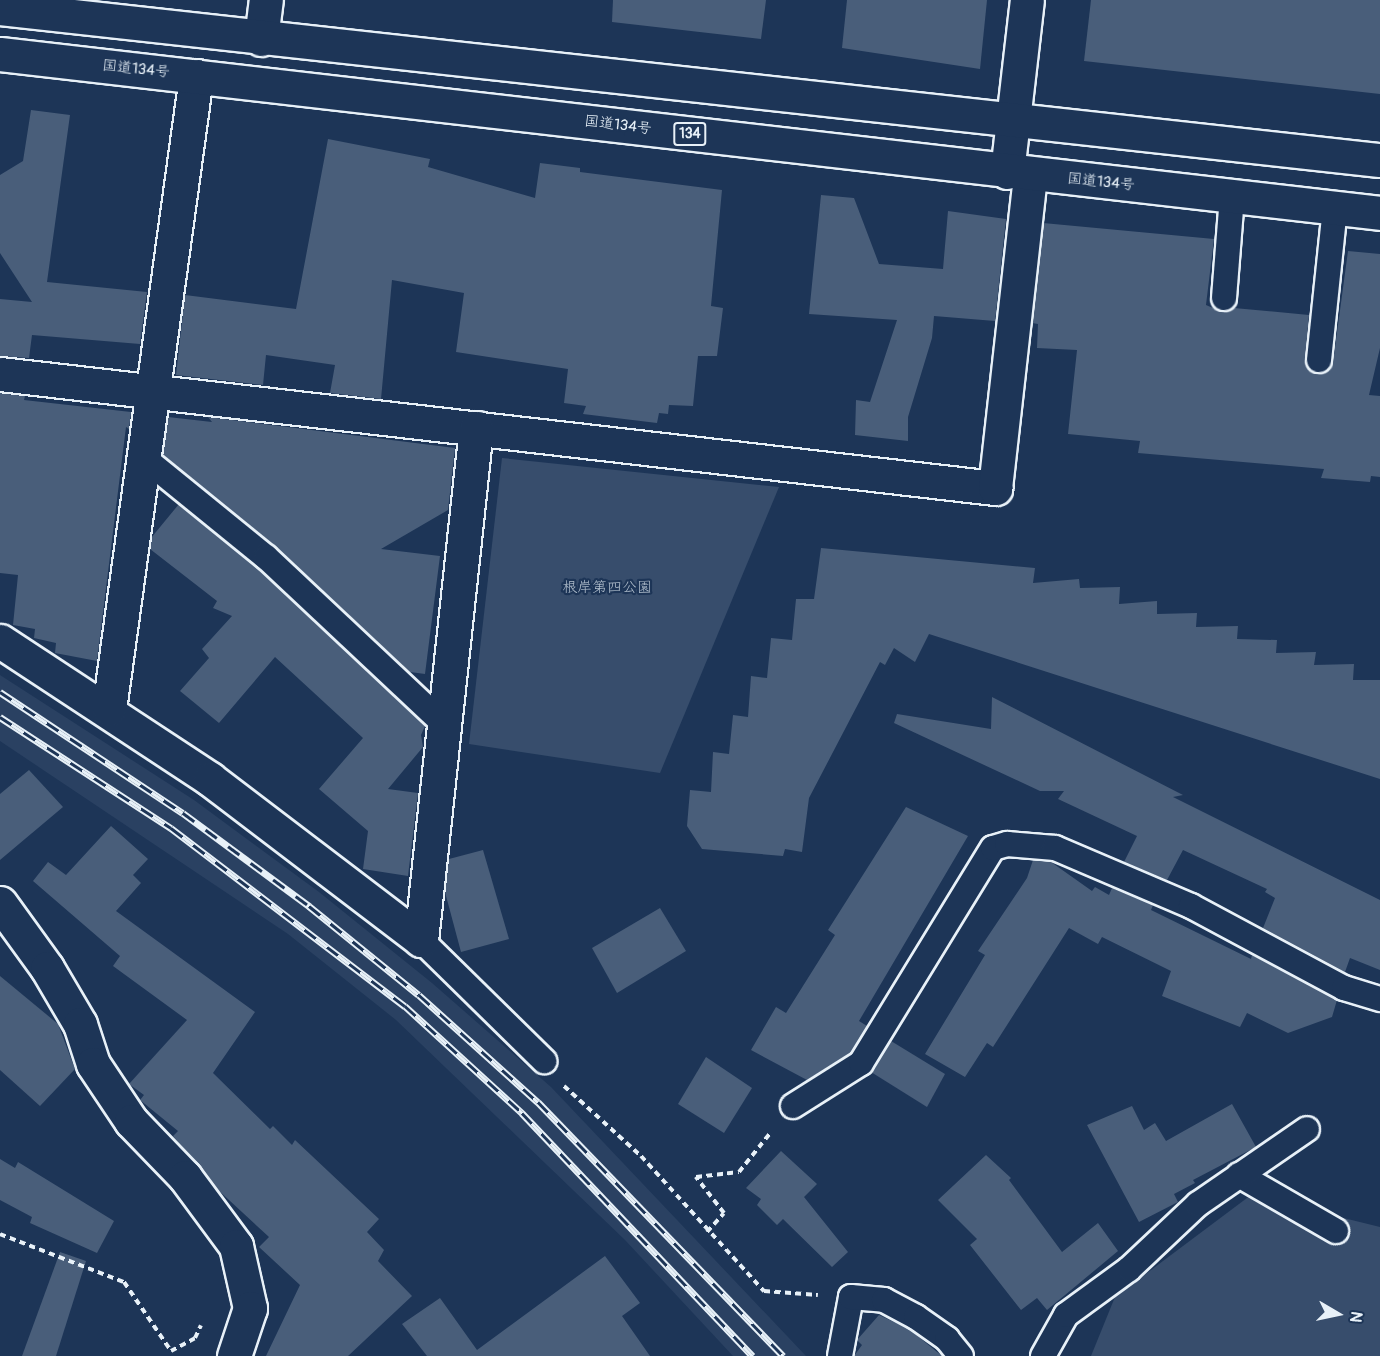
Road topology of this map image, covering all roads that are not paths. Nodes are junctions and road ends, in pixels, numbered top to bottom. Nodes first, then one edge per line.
1 (266, 0) edge
2 (1027, 0) edge
3 (0, 8) edge
4 (261, 39) junction
5 (0, 54) edge
6 (196, 76) junction
7 (1012, 122) junction
8 (1380, 160) edge
9 (1018, 173) junction
10 (1233, 196) junction
11 (1335, 208) junction
12 (1380, 213) edge
13 (1224, 298) dead end
14 (1319, 360) dead end
15 (0, 374) edge
16 (152, 391) junction
17 (476, 428) junction
18 (144, 458) junction
19 (0, 641) edge
20 (109, 710) junction
21 (443, 723) junction
22 (0, 903) edge
23 (421, 940) junction
24 (1380, 999) edge
25 (544, 1061) road end
26 (793, 1106) road end
27 (1307, 1129) dead end
28 (1239, 1176) junction
29 (1336, 1231) dead end
30 (234, 1356) edge
31 (840, 1356) edge
32 (961, 1356) edge
33 (1043, 1356) edge

1 - 4 main road
2 - 7 main road
3 - 4 main road
4 - 7 main road
5 - 6 main road, 国道134号 / 134
6 - 9 main road, 国道134号 / 134
6 - 16 main road
7 - 8 main road
7 - 9 main road
9 - 10 main road, 国道134号 / 134
9 - 17 main road
10 - 11 main road, 国道134号 / 134
10 - 13 lane
11 - 12 main road, 国道134号 / 134
11 - 14 lane
15 - 16 main road
16 - 17 main road
16 - 18 main road
17 - 21 main road
18 - 20 main road
18 - 21 lane
19 - 20 main road
20 - 23 main road
21 - 23 main road
22 - 30 main road
23 - 25 lane
24 - 26 lane
27 - 28 lane
28 - 29 lane
28 - 33 lane
31 - 32 lane

